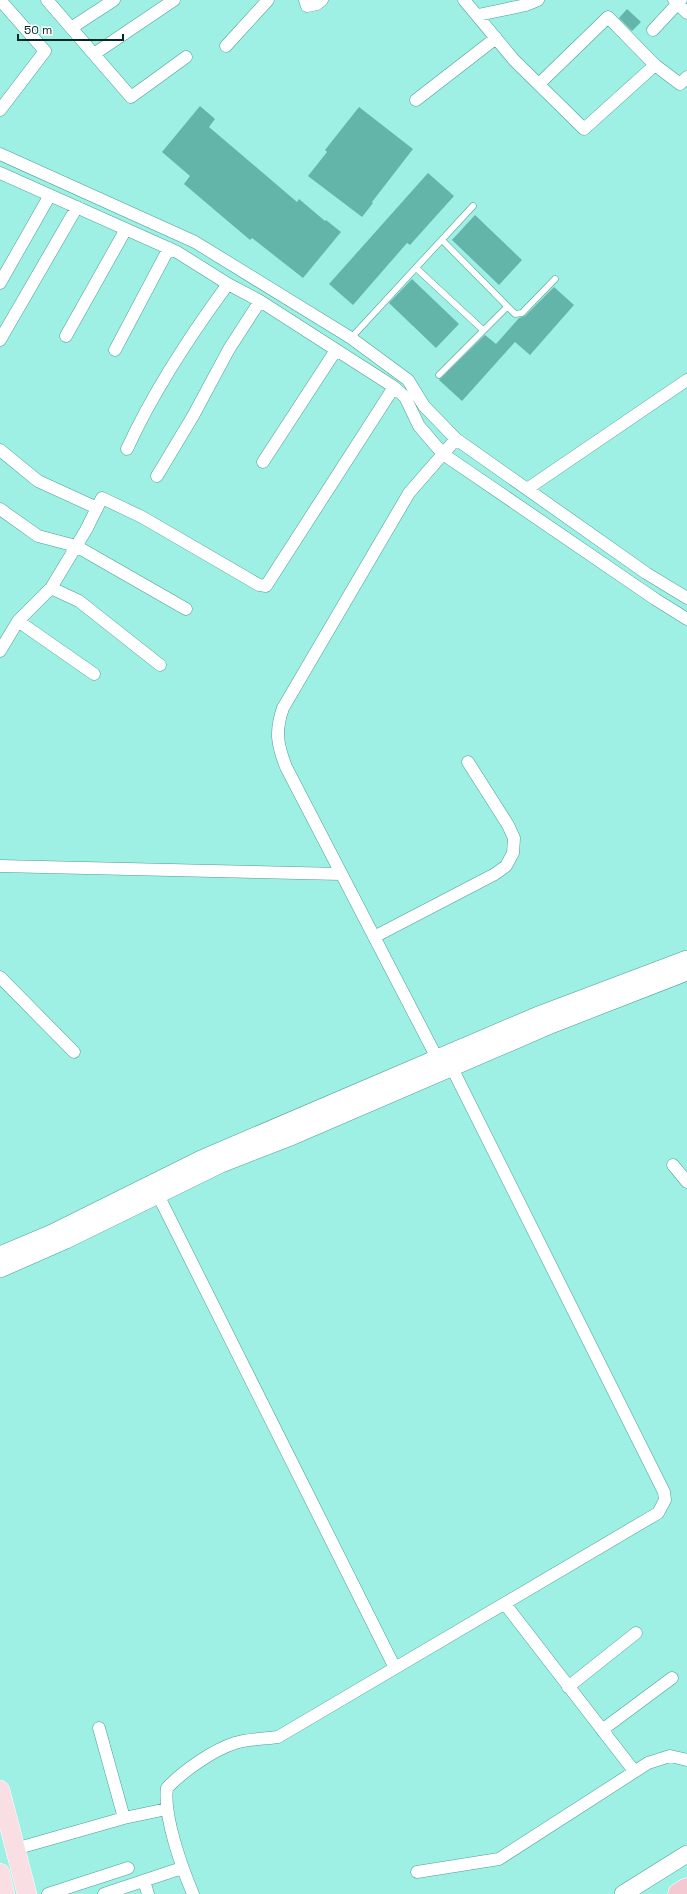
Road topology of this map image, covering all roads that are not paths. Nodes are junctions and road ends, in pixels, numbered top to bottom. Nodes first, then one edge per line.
1 (0, 0) edge
2 (47, 0) edge
3 (114, 0) edge
4 (174, 0) edge
5 (268, 0) edge
6 (305, 0) edge
7 (322, 0) edge
8 (464, 0) edge
9 (538, 0) edge
10 (678, 1) edge
11 (687, 13) edge
12 (478, 15) junction
13 (71, 28) junction
14 (653, 30) dead end
15 (496, 38) junction
16 (226, 46) dead end
17 (94, 54) junction
18 (186, 57) dead end
19 (655, 65) junction
20 (687, 77) edge
21 (539, 84) junction
22 (416, 100) dead end
23 (0, 110) edge
24 (0, 154) edge
25 (0, 173) edge
26 (50, 195) junction
27 (473, 206) dead end
28 (77, 207) junction
29 (126, 229) junction
30 (442, 240) junction
31 (169, 248) junction
32 (416, 268) junction
33 (555, 279) dead end
34 (0, 283) edge
35 (228, 284) junction
36 (260, 301) junction
37 (506, 307) junction
38 (483, 330) junction
39 (66, 336) dead end
40 (351, 338) junction
41 (0, 340) edge
42 (115, 350) dead end
43 (336, 350) junction
44 (439, 375) dead end
45 (687, 380) edge
46 (394, 387) junction
47 (456, 438) junction
48 (127, 449) dead end
49 (0, 450) edge
50 (443, 454) junction
51 (263, 462) dead end
52 (157, 476) dead end
53 (527, 488) junction
54 (97, 508) junction
55 (0, 509) edge
56 (76, 546) junction
57 (51, 588) junction
58 (687, 598) edge
59 (186, 609) dead end
60 (687, 619) edge
61 (18, 621) junction
62 (0, 651) edge
63 (160, 666) dead end
64 (94, 674) dead end
65 (468, 762) dead end
66 (0, 866) edge
67 (341, 874) junction
68 (374, 937) junction
69 (687, 958) edge
70 (687, 972) edge
71 (0, 977) edge
72 (620, 991) junction
73 (74, 1052) dead end
74 (437, 1058) junction
75 (452, 1068) junction
76 (673, 1165) dead end
77 (687, 1182) edge
78 (158, 1195) junction
79 (0, 1255) edge
80 (0, 1269) edge
81 (505, 1604) junction
82 (636, 1633) dead end
83 (395, 1668) junction
84 (672, 1678) dead end
85 (568, 1687) junction
86 (99, 1728) dead end
87 (602, 1730) junction
88 (687, 1760) edge
89 (634, 1771) junction
90 (0, 1790) edge
91 (167, 1809) junction
92 (124, 1818) junction
93 (15, 1849) junction
94 (687, 1854) edge
95 (128, 1868) dead end
96 (182, 1868) junction
97 (417, 1872) dead end
98 (0, 1873) edge
99 (144, 1881) junction
100 (687, 1889) edge
101 (5, 1894) edge
102 (27, 1894) edge
103 (48, 1894) edge
104 (104, 1894) edge
105 (148, 1894) edge
106 (193, 1894) edge
107 (623, 1894) edge
108 (679, 1894) edge

1 - 23 street
2 - 13 street
3 - 13 street
4 - 17 street
5 - 16 street
6 - 7 street
8 - 12 street
9 - 12 street
10 - 11 street
10 - 14 street
12 - 15 street
13 - 17 street
15 - 21 street
15 - 22 street
17 - 18 street
19 - 20 street
19 - 21 street
19 - 21 street
24 - 40 street
25 - 26 street
26 - 28 street
26 - 34 street
27 - 30 lane
28 - 29 street
28 - 41 street
29 - 31 street
29 - 39 street
30 - 32 lane
30 - 37 lane
31 - 35 street
31 - 42 street
32 - 38 lane
32 - 40 lane
33 - 37 lane
35 - 36 street
35 - 48 street
36 - 43 street
36 - 52 street
37 - 38 lane
38 - 44 lane
40 - 47 street
43 - 46 street
43 - 51 street
45 - 53 street
46 - 50 street
46 - 54 street
47 - 50 street
47 - 53 street
49 - 54 street
50 - 60 street
50 - 67 street
53 - 58 street
54 - 56 street
55 - 56 street
56 - 57 street
56 - 59 street
57 - 61 street
57 - 63 street
61 - 62 street
61 - 64 street
65 - 68 street
66 - 67 street
67 - 68 street
68 - 74 street
69 - 72 street
70 - 72 street
71 - 73 street
72 - 74 street
72 - 75 street
74 - 79 street
75 - 78 street
75 - 81 street
76 - 77 street
78 - 80 street
78 - 83 street
81 - 83 street
81 - 85 street
82 - 85 street
83 - 91 street
84 - 87 street
85 - 87 street
86 - 92 street
87 - 89 street
88 - 89 street
89 - 97 street
90 - 93 main road
91 - 92 street
91 - 96 street
92 - 93 street
93 - 102 main road
94 - 107 street
95 - 103 street
96 - 99 street
96 - 106 street
98 - 101 main road
99 - 104 street
99 - 105 street
100 - 108 highway

